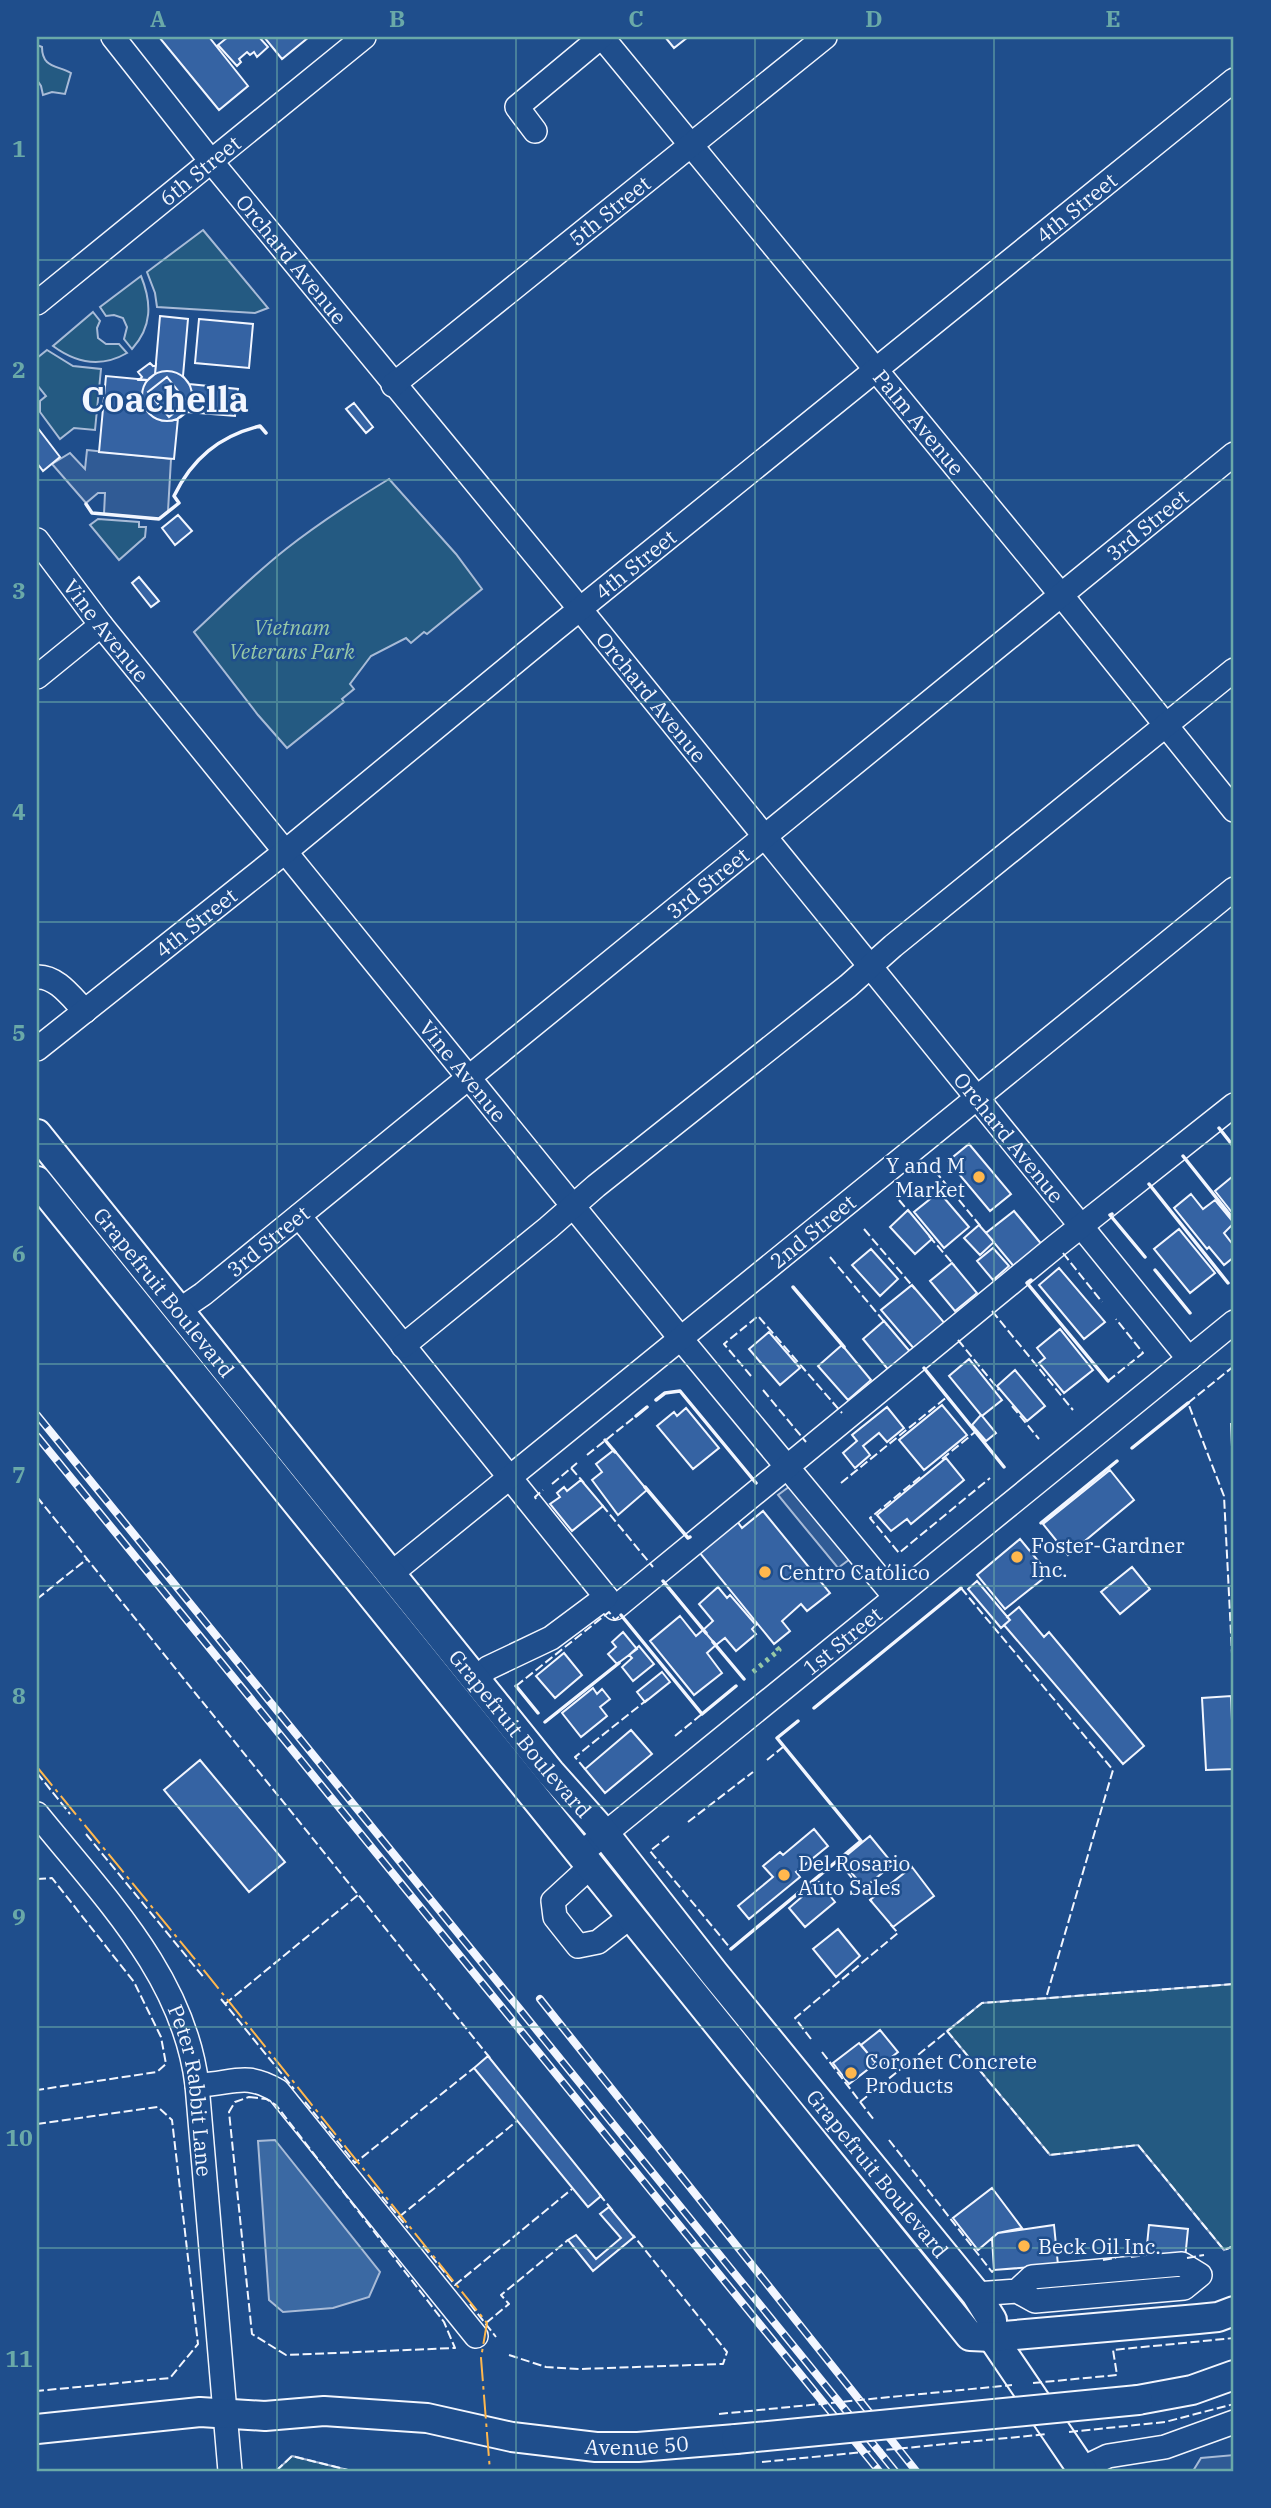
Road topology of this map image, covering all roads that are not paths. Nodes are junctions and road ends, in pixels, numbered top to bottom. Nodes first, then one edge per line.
1 (113, 37) edge
2 (364, 37) edge
3 (601, 37) edge
4 (825, 37) edge
5 (1234, 80) edge
6 (535, 131) dead end
7 (690, 146) junction
8 (210, 160) junction
9 (37, 303) edge
10 (876, 371) junction
11 (393, 384) junction
12 (1234, 454) edge
13 (37, 540) edge
14 (1062, 596) junction
15 (580, 610) junction
16 (102, 625) junction
17 (1234, 670) edge
18 (37, 677) edge
19 (1166, 725) junction
20 (1234, 810) edge
21 (764, 837) junction
22 (286, 851) junction
23 (1234, 889) edge
24 (869, 967) junction
25 (37, 977) edge
26 (85, 1011) junction
27 (37, 1049) edge
28 (469, 1077) junction
29 (976, 1098) junction
30 (1234, 1105) edge
31 (37, 1134) edge
32 (37, 1181) edge
33 (573, 1206) junction
34 (299, 1216) junction
35 (1082, 1227) junction
36 (177, 1311) junction
37 (1234, 1322) edge
38 (681, 1339) junction
39 (403, 1346) junction
40 (1189, 1359) junction
41 (787, 1467) junction
42 (509, 1477) junction
43 (392, 1573) junction
44 (606, 1597) junction
45 (895, 1597) junction
46 (476, 1679) junction
47 (37, 1814) edge
48 (605, 1834) junction
49 (585, 1860) junction
50 (631, 1917) junction
51 (197, 2085) junction
52 (1017, 2291) junction
53 (976, 2294) junction
54 (1234, 2311) edge
55 (476, 2336) dead end
56 (992, 2337) junction
57 (1234, 2375) edge
58 (225, 2413) junction
59 (1234, 2422) edge
60 (37, 2429) edge
61 (1082, 2470) edge
62 (230, 2471) edge

1 - 8 street, Orchard Avenue
2 - 8 street, 6th Street
3 - 6 street
3 - 7 street, Palm Avenue
4 - 7 street, 5th Street
5 - 10 street, 4th Street
7 - 10 street, Palm Avenue
7 - 11 street, 5th Street
8 - 9 street, 6th Street
8 - 11 street, Orchard Avenue
10 - 14 street, Palm Avenue
10 - 15 street, 4th Street
11 - 15 street, Orchard Avenue
12 - 14 street, 3rd Street
13 - 16 street, Vine Avenue
14 - 19 street, Palm Avenue
14 - 21 street, 3rd Street
15 - 21 street, Orchard Avenue
15 - 22 street, 4th Street
16 - 18 street
16 - 22 street, Vine Avenue
17 - 19 street
19 - 20 street, Palm Avenue
19 - 24 street
21 - 24 street, Orchard Avenue
21 - 28 street, 3rd Street
22 - 26 street, 4th Street
22 - 28 street, Vine Avenue
23 - 29 street, 2nd Street
24 - 29 street, Orchard Avenue
24 - 33 street
25 - 26 street
26 - 27 street, 4th Street
28 - 33 street, Vine Avenue
28 - 34 street, 3rd Street
29 - 35 street, Orchard Avenue
29 - 38 street, 2nd Street
30 - 35 street
31 - 36 main road, Grapefruit Boulevard
32 - 49 main road, Grapefruit Boulevard
33 - 38 street, Vine Avenue
33 - 39 street
34 - 36 street, 3rd Street
34 - 39 street
35 - 40 street, Orchard Avenue
35 - 41 street
36 - 43 main road, Grapefruit Boulevard
37 - 40 street, 1st Street
38 - 41 street, Vine Avenue
38 - 42 street, 2nd Street
39 - 42 street
40 - 45 street, 1st Street
41 - 44 street
41 - 45 street, Vine Avenue
42 - 43 street, 2nd Street
42 - 44 street
43 - 46 main road, Grapefruit Boulevard
44 - 46 street
45 - 48 street, 1st Street
46 - 48 main road, Grapefruit Boulevard
47 - 51 street, Peter Rabbit Lane
48 - 49 street, 1st Street
48 - 53 main road, Grapefruit Boulevard
49 - 50 main road, Grapefruit Boulevard
49 - 50 street, 1st Street
50 - 56 main road, Grapefruit Boulevard
51 - 55 street
51 - 58 street, Peter Rabbit Lane
52 - 52 street
52 - 53 street
53 - 56 main road, Grapefruit Boulevard
54 - 56 main road
56 - 61 main road, Grapefruit Boulevard
57 - 58 main road, Avenue 50, bridge
58 - 60 main road, Avenue 50
58 - 62 street, Peter Rabbit Lane
59 - 61 street

